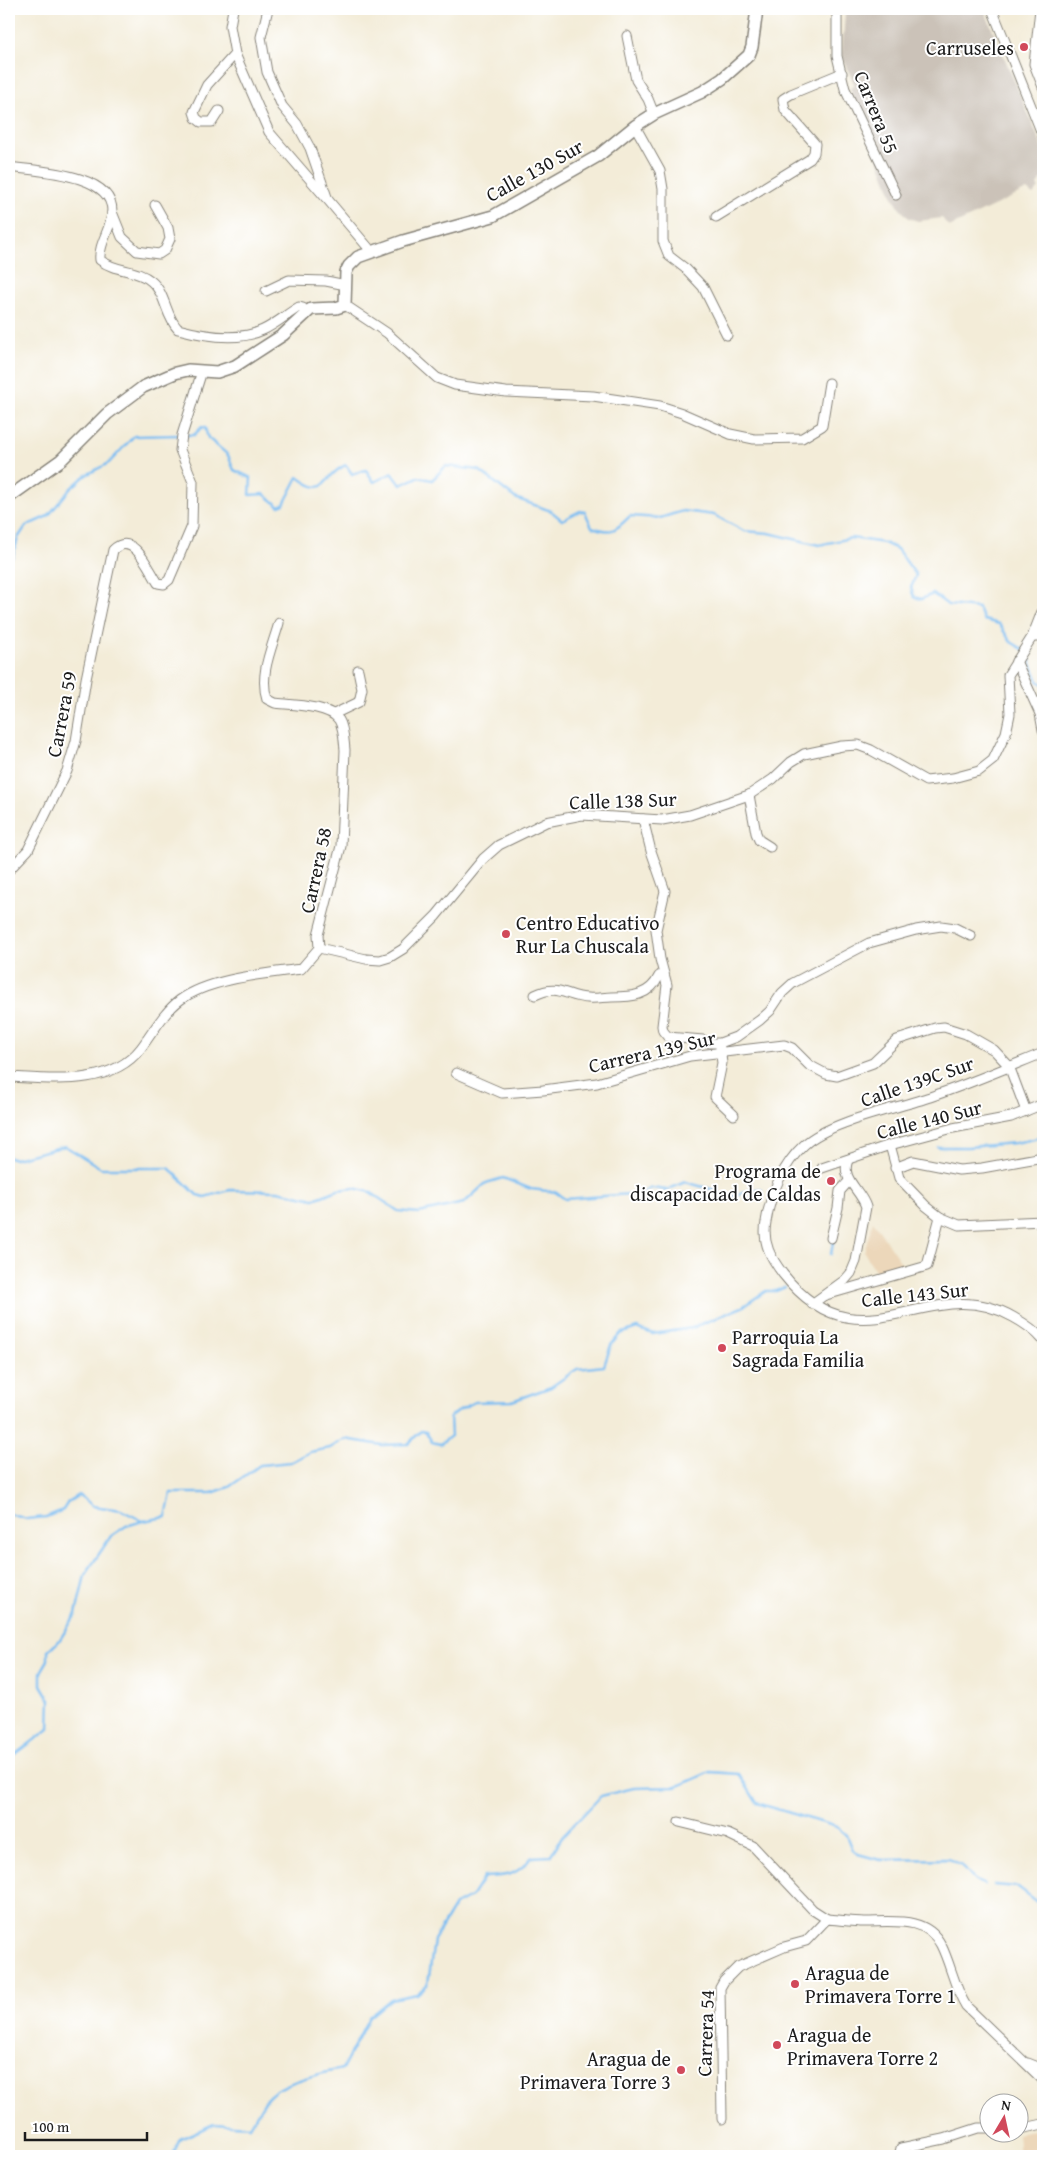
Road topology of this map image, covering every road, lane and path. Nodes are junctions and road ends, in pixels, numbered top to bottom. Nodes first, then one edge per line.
1 (232, 9) edge
2 (268, 9) edge
3 (757, 9) edge
4 (834, 9) edge
5 (992, 9) edge
6 (1040, 9) edge
7 (1041, 33) edge
8 (627, 36) dead end
9 (234, 54) junction
10 (842, 73) junction
11 (1043, 87) edge
12 (219, 111) dead end
13 (654, 114) junction
14 (635, 126) junction
15 (1043, 136) edge
16 (9, 167) edge
17 (896, 195) dead end
18 (328, 200) junction
19 (155, 205) dead end
20 (112, 212) junction
21 (716, 217) dead end
22 (372, 252) junction
23 (346, 285) junction
24 (266, 291) dead end
25 (345, 305) junction
26 (306, 313) junction
27 (727, 335) dead end
28 (202, 371) junction
29 (829, 383) dead end
30 (9, 497) edge
31 (1043, 608) edge
32 (279, 623) dead end
33 (1043, 638) edge
34 (1029, 640) junction
35 (1019, 657) junction
36 (358, 670) dead end
37 (334, 714) junction
38 (1042, 715) edge
39 (1043, 730) edge
40 (749, 794) junction
41 (644, 820) junction
42 (770, 847) dead end
43 (9, 870) edge
44 (971, 936) dead end
45 (318, 948) junction
46 (664, 974) junction
47 (536, 995) dead end
48 (720, 1043) junction
49 (721, 1053) junction
50 (1043, 1053) edge
51 (1009, 1066) junction
52 (456, 1073) dead end
53 (9, 1077) edge
54 (1043, 1104) edge
55 (1026, 1112) junction
56 (734, 1115) dead end
57 (890, 1145) junction
58 (1043, 1157) edge
59 (848, 1160) junction
60 (822, 1168) dead end
61 (895, 1168) junction
62 (849, 1181) junction
63 (940, 1217) junction
64 (1043, 1221) edge
65 (830, 1238) dead end
66 (826, 1295) junction
67 (812, 1304) junction
68 (1043, 1340) edge
69 (679, 1822) dead end
70 (827, 1919) junction
71 (1023, 2061) junction
72 (1043, 2069) edge
73 (1043, 2080) edge
74 (722, 2119) dead end
75 (1043, 2124) edge
76 (1030, 2127) edge
77 (980, 2128) edge
78 (900, 2152) edge

1 - 9 street
2 - 18 street
3 - 13 street, Calle 130 Sur
4 - 10 street, Carrera 55
5 - 15 street
6 - 7 street
7 - 11 street
8 - 13 street
9 - 12 street
9 - 18 street
10 - 17 street, Carrera 55
10 - 21 street
13 - 14 street, Calle 130 Sur
14 - 22 street, Calle 130 Sur
14 - 27 street
16 - 20 street
18 - 22 street
19 - 20 street
20 - 26 street
22 - 23 street, Calle 130 Sur
23 - 24 street
23 - 25 street, Calle 130 Sur
25 - 26 street
25 - 29 street
26 - 28 street
28 - 30 street
28 - 43 street, Carrera 59
31 - 34 street
32 - 37 street
33 - 34 street
34 - 35 street
35 - 38 street
35 - 40 street, Calle 138 Sur
36 - 37 street
37 - 45 street, Carrera 58
38 - 39 street
40 - 41 street, Calle 138 Sur
40 - 42 street
41 - 45 street, Calle 138 Sur
41 - 46 street
44 - 48 street
45 - 53 street
46 - 47 street
46 - 48 street
48 - 49 street
49 - 51 street, Carrera 139 Sur
49 - 52 street, Carrera 139 Sur
49 - 56 street
50 - 51 street, Calle 139C Sur
51 - 55 street
51 - 67 street, Calle 139C Sur
54 - 55 street, Calle 140 Sur
55 - 57 street, Calle 140 Sur
57 - 59 street, Calle 140 Sur
57 - 61 street
58 - 61 street
59 - 60 street, Calle 140 Sur
59 - 62 street
61 - 63 street
62 - 65 street
62 - 66 street
63 - 64 street
63 - 66 street
66 - 67 street
67 - 68 street, Calle 143 Sur
69 - 70 street
70 - 71 street
70 - 74 street, Carrera 54
71 - 72 street
71 - 73 street
75 - 76 street
77 - 78 street

